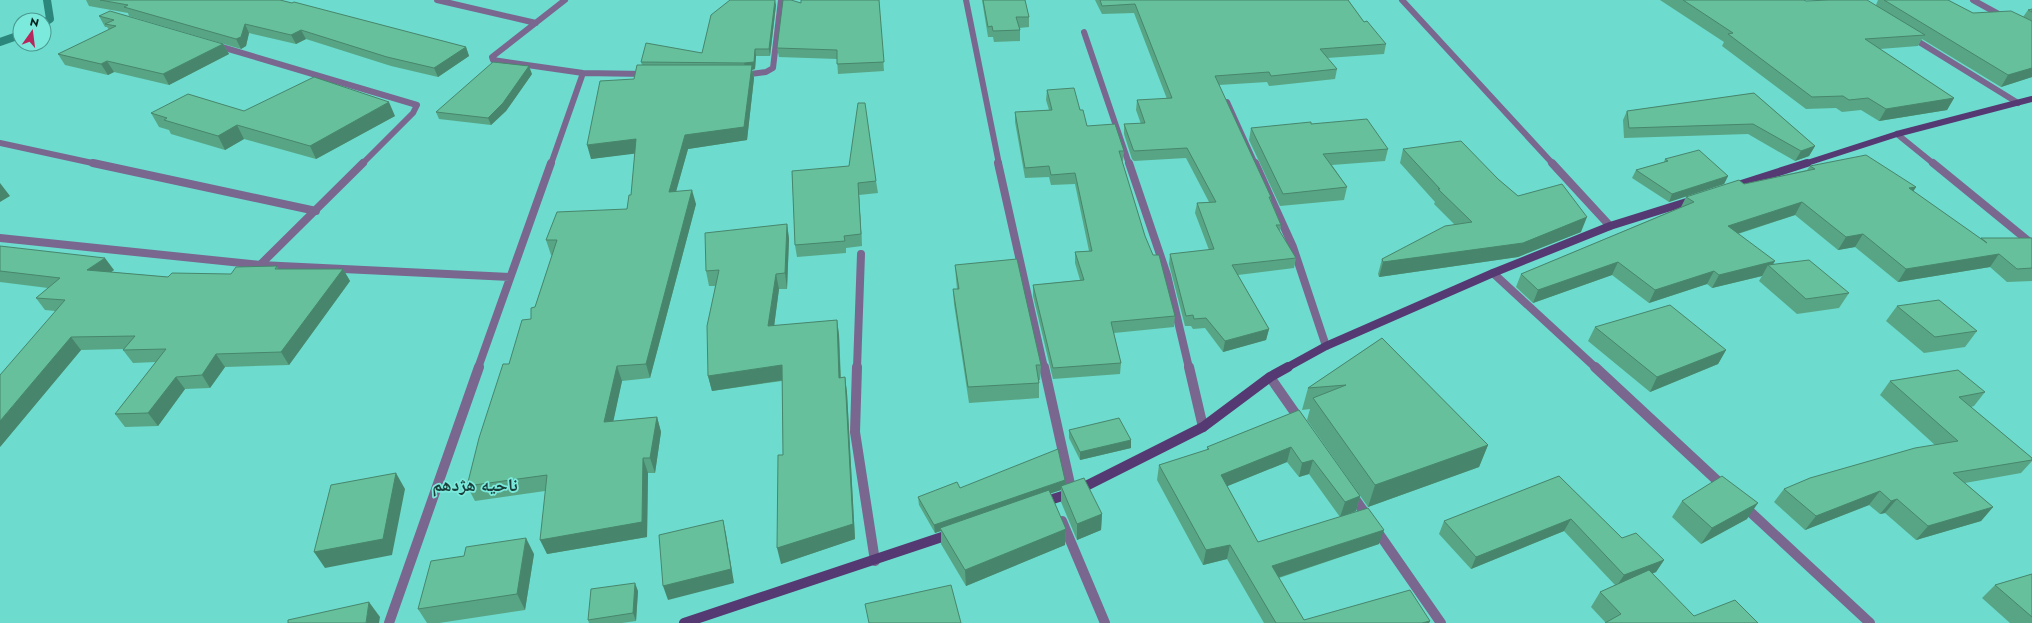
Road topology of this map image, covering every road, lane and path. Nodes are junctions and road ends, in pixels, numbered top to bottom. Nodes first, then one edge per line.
1 (437, 0) edge
2 (565, 0) edge
3 (781, 0) edge
4 (966, 0) edge
5 (1402, 0) edge
6 (1973, 0) edge
7 (2012, 21) edge
8 (536, 23) junction
9 (1084, 32) dead end
10 (1904, 33) edge
11 (206, 42) edge
12 (583, 73) junction
13 (653, 74) edge
14 (738, 75) edge
15 (2032, 99) edge
16 (1226, 100) edge
17 (2018, 103) junction
18 (1897, 134) junction
19 (0, 143) edge
20 (1724, 190) edge
21 (1701, 197) edge
22 (316, 211) junction
23 (1610, 226) junction
24 (0, 238) edge
25 (2032, 244) edge
26 (860, 254) dead end
27 (260, 265) junction
28 (1493, 273) junction
29 (510, 277) junction
30 (1326, 346) junction
31 (1270, 377) junction
32 (1203, 427) junction
33 (1306, 429) edge
34 (1346, 487) edge
35 (1072, 493) junction
36 (1037, 504) edge
37 (1055, 506) junction
38 (956, 532) edge
39 (875, 561) junction
40 (389, 623) edge
41 (684, 623) edge
42 (1106, 623) edge
43 (1441, 623) edge
44 (1870, 623) edge

1 - 8 street
2 - 8 street
3 - 14 street
4 - 35 street
5 - 23 street
6 - 7 street
8 - 12 street
9 - 32 street
10 - 17 street
11 - 22 street
12 - 13 street
12 - 29 street
15 - 17 street
16 - 30 street
17 - 18 street
18 - 20 street
18 - 25 street
19 - 22 street
21 - 23 street
22 - 27 street
23 - 28 street
24 - 27 street
26 - 39 street
27 - 29 street
28 - 30 street
28 - 44 street
29 - 40 street
30 - 31 street
31 - 32 street
31 - 33 street
32 - 35 street
34 - 43 street
35 - 37 street
36 - 37 street
37 - 42 street
38 - 39 street
39 - 41 street

